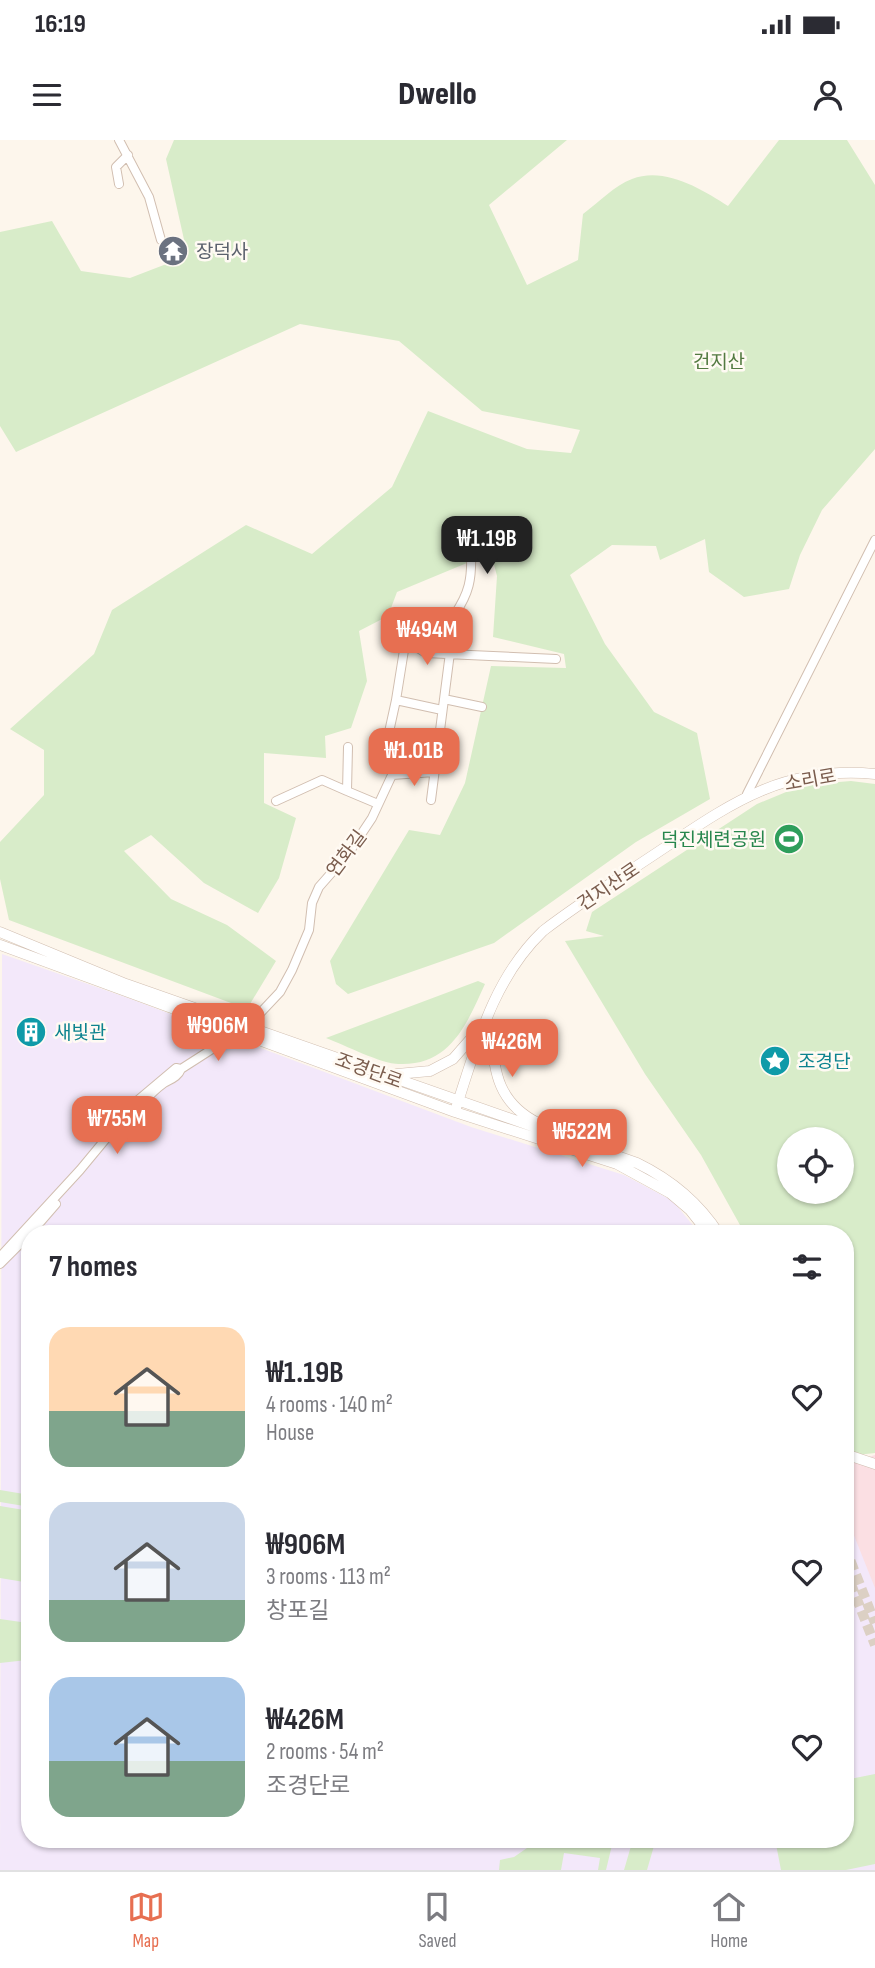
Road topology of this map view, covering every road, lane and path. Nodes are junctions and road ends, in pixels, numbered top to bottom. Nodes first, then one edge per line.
1 (119, 140) edge
2 (128, 155) junction
3 (119, 184) dead end
4 (161, 240) dead end
5 (875, 540) edge
6 (471, 554) dead end
7 (455, 614) junction
8 (403, 647) junction
9 (450, 653) junction
10 (556, 659) dead end
11 (444, 699) junction
12 (396, 700) junction
13 (482, 707) dead end
14 (442, 710) junction
15 (348, 747) dead end
16 (434, 772) junction
17 (875, 774) edge
18 (392, 775) junction
19 (347, 791) junction
20 (747, 794) junction
21 (431, 800) dead end
22 (276, 801) dead end
23 (378, 804) junction
24 (0, 932) edge
25 (0, 945) edge
26 (482, 1026) junction
27 (244, 1030) junction
28 (181, 1069) junction
29 (395, 1080) junction
30 (456, 1107) junction
31 (560, 1136) junction
32 (29, 1225) edge
33 (38, 1225) edge
34 (702, 1225) edge
35 (712, 1225) edge
36 (21, 1234) edge
37 (21, 1243) edge
38 (0, 1257) edge
39 (0, 1264) edge
40 (854, 1457) edge
41 (875, 1464) edge

1 - 2 street
2 - 3 street
2 - 4 street
5 - 20 street, 건지산로
6 - 7 street
7 - 8 street, 연화길
7 - 9 street
8 - 9 street
8 - 12 street, 연화길
9 - 10 street
9 - 11 street
11 - 13 street
11 - 14 street
12 - 14 street
12 - 18 street, 연화길
14 - 16 street
15 - 19 street
16 - 18 street
16 - 21 street
17 - 20 street, 소리로
18 - 23 street, 연화길
19 - 22 street
19 - 23 street
20 - 26 street, 건지산로
23 - 27 street, 연화길
24 - 27 street, 조경단로
25 - 27 street, 조경단로
26 - 29 street
26 - 30 street, 건지산로
26 - 31 street
27 - 28 street, 연화길
27 - 29 street, 조경단로
27 - 30 street, 조경단로
28 - 32 street
28 - 33 street
29 - 30 street, 조경단로
30 - 31 street, 조경단로
30 - 34 street, 조경단로
31 - 35 street, 조경단로
36 - 38 street
37 - 39 street
40 - 41 street

